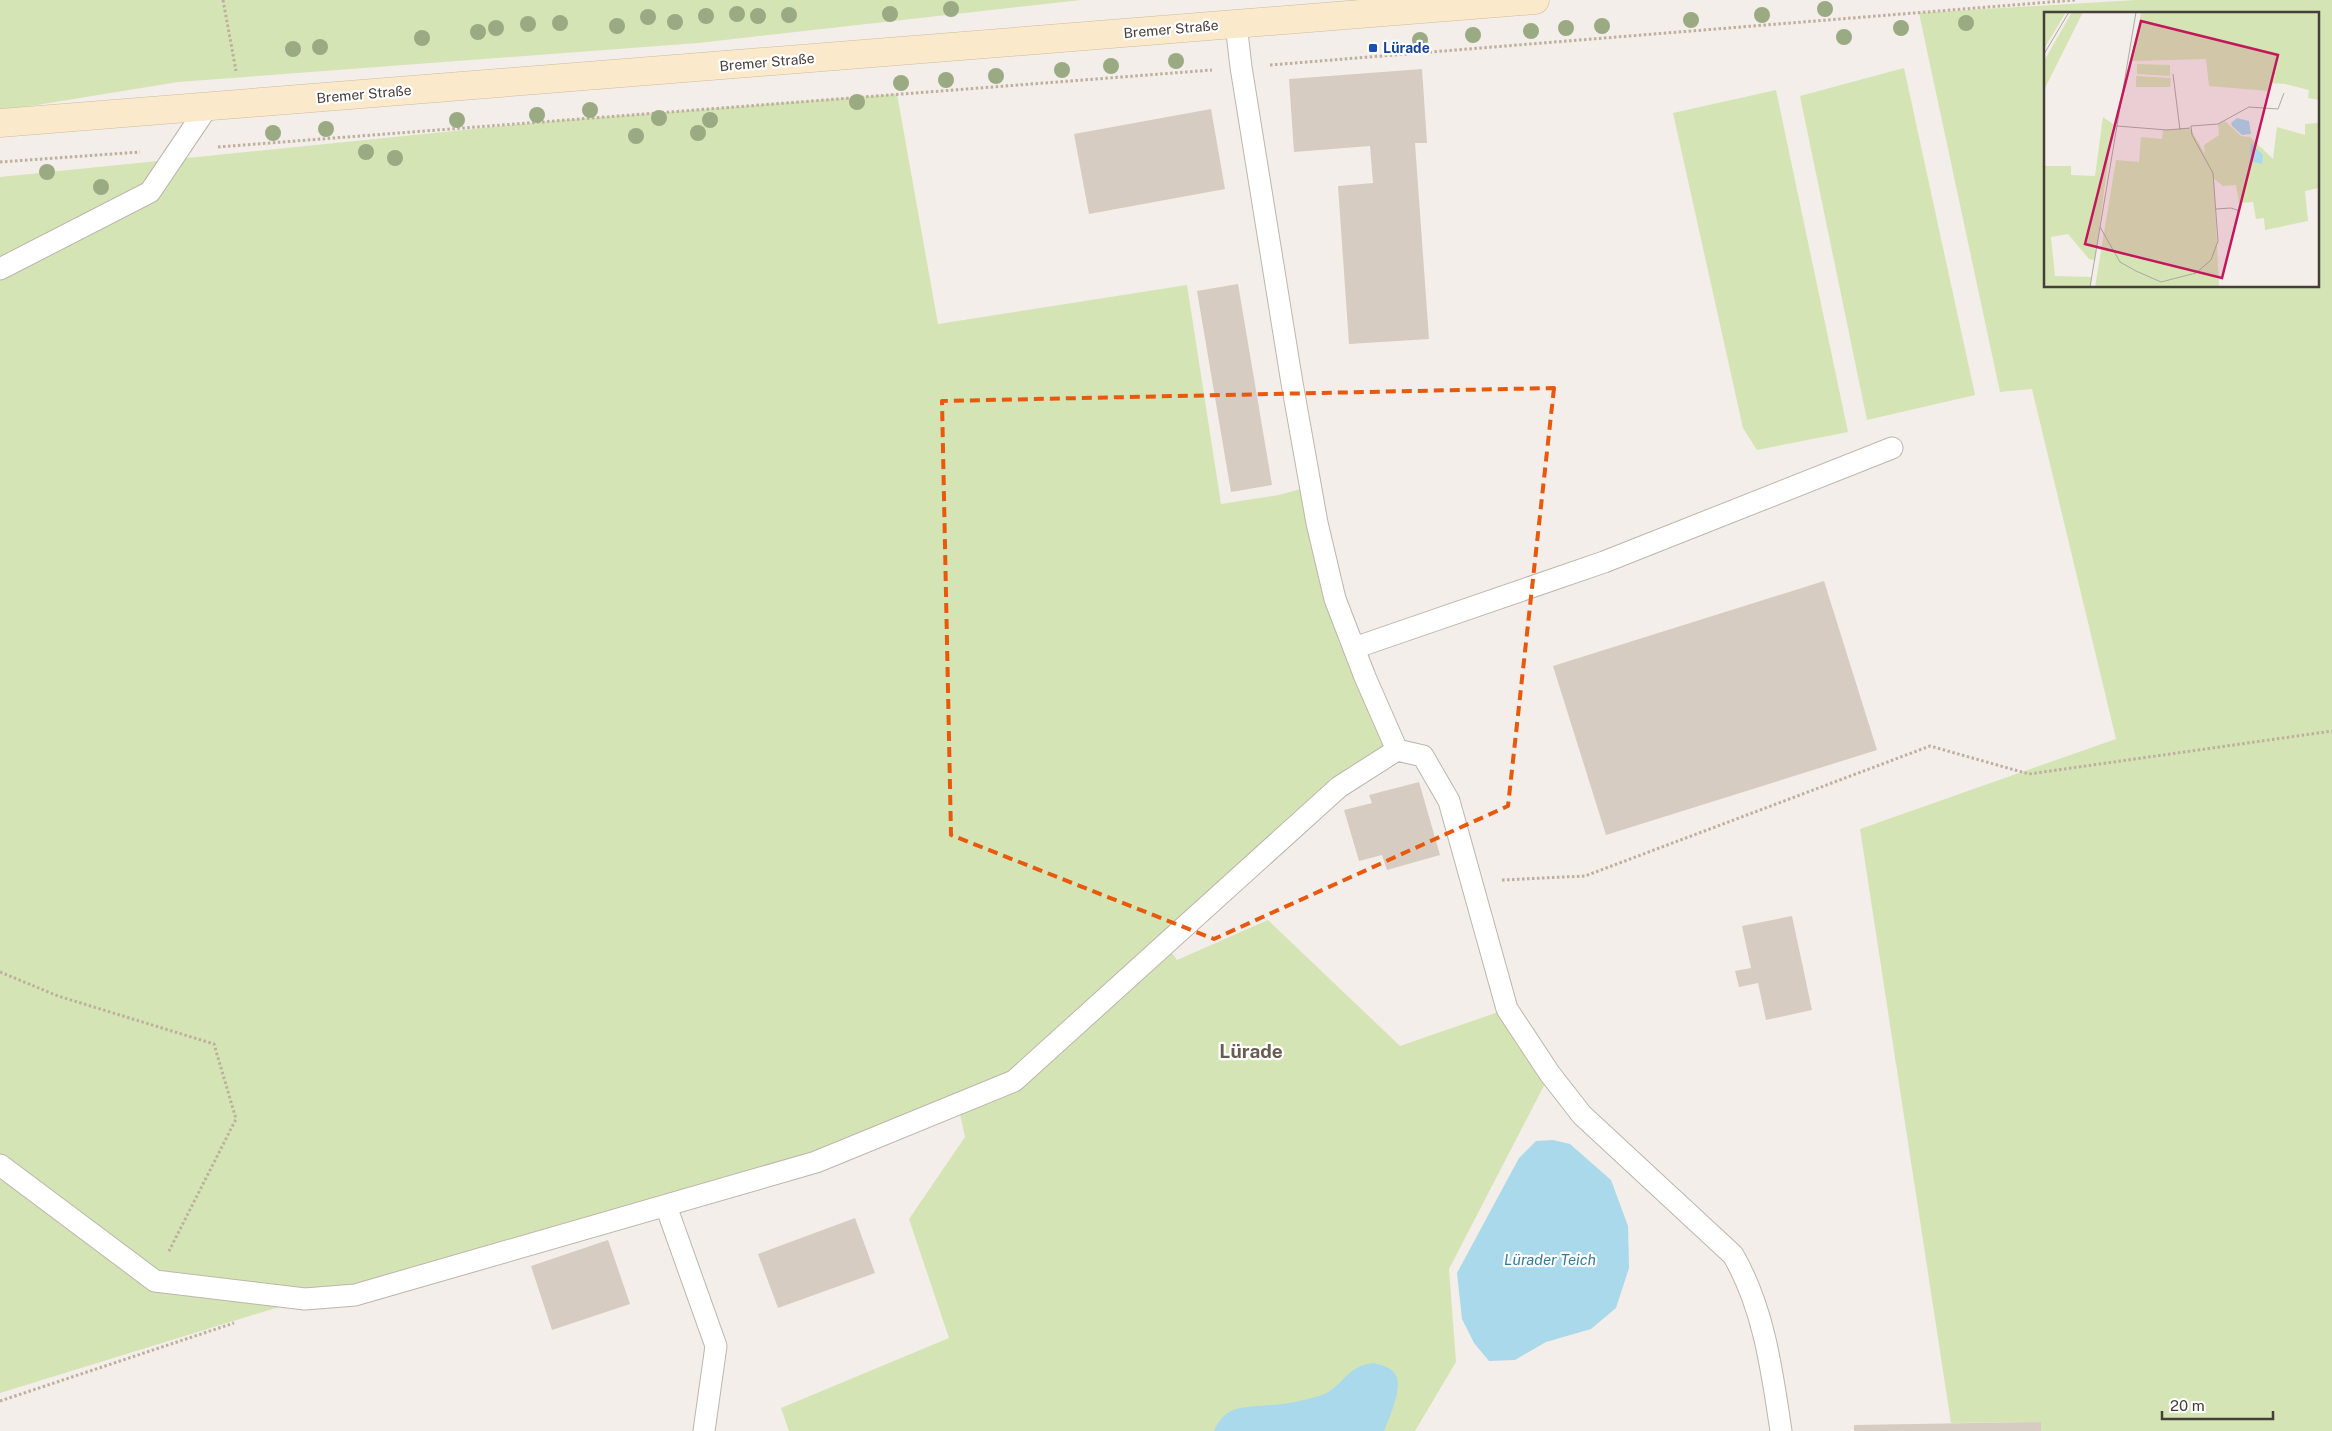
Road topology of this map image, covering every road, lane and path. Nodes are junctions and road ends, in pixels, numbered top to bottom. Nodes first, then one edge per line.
1 (223, 0) edge
2 (1535, 0) edge
3 (2074, 0) edge
4 (1236, 24) junction
5 (1241, 67) junction
6 (242, 104) junction
7 (208, 106) junction
8 (0, 123) edge
9 (179, 150) junction
10 (0, 162) edge
11 (0, 269) edge
12 (1892, 448) dead end
13 (1354, 648) junction
14 (2332, 731) edge
15 (1397, 750) junction
16 (1472, 881) junction
17 (0, 972) edge
18 (0, 1166) edge
19 (666, 1206) junction
20 (154, 1281) junction
21 (240, 1321) dead end
22 (0, 1400) edge
23 (704, 1431) edge
24 (1781, 1431) edge

1 - 6 path
2 - 4 main road, Bremer Straße
3 - 5 path
4 - 5 lane
4 - 6 main road, Bremer Straße
5 - 9 path
5 - 13 lane
6 - 7 main road, Bremer Straße
7 - 8 main road, Bremer Straße
7 - 9 lane
9 - 10 path
9 - 11 lane
12 - 13 lane
13 - 15 lane
14 - 16 path
15 - 16 lane
15 - 19 lane
16 - 24 lane
17 - 20 path
18 - 20 lane
19 - 20 lane
19 - 23 lane
21 - 22 path

